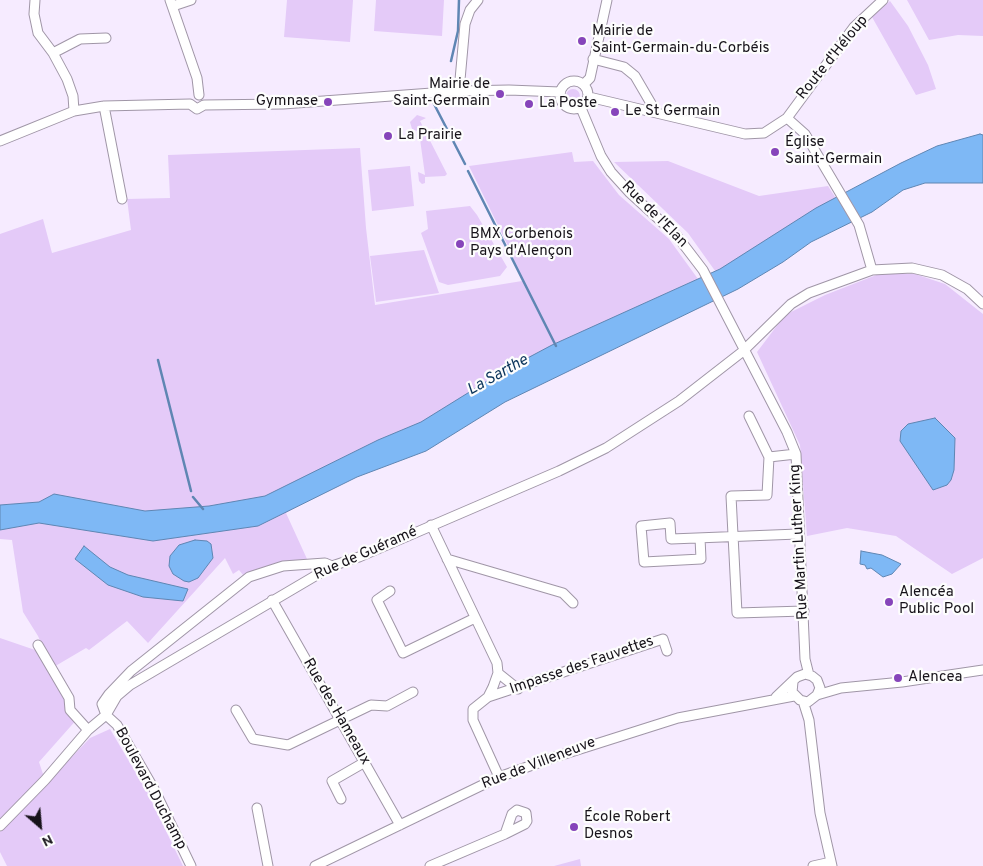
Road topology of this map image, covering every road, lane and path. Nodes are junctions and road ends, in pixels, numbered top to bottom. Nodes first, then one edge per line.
1 (35, 0) edge
2 (191, 0) edge
3 (478, 0) edge
4 (607, 0) edge
5 (883, 0) edge
6 (172, 3) edge
7 (106, 38) dead end
8 (54, 53) junction
9 (593, 59) junction
10 (584, 84) junction
11 (459, 91) junction
12 (560, 92) junction
13 (198, 96) junction
14 (589, 96) junction
15 (190, 104) junction
16 (204, 104) junction
17 (104, 106) junction
18 (581, 108) junction
19 (74, 111) junction
20 (656, 112) junction
21 (786, 118) junction
22 (0, 141) edge
23 (122, 199) dead end
24 (872, 270) junction
25 (983, 304) edge
26 (745, 348) junction
27 (749, 416) dead end
28 (796, 454) junction
29 (769, 457) junction
30 (430, 525) junction
31 (798, 534) junction
32 (733, 536) junction
33 (700, 538) junction
34 (447, 559) junction
35 (332, 566) junction
36 (390, 591) dead end
37 (272, 600) junction
38 (573, 603) dead end
39 (804, 610) junction
40 (475, 618) junction
41 (38, 645) dead end
42 (667, 651) dead end
43 (983, 670) edge
44 (498, 673) junction
45 (809, 677) junction
46 (793, 682) junction
47 (841, 688) junction
48 (518, 689) junction
49 (412, 692) dead end
50 (794, 696) junction
51 (488, 697) junction
52 (776, 698) junction
53 (811, 699) junction
54 (236, 710) dead end
55 (106, 715) junction
56 (340, 719) junction
57 (88, 730) junction
58 (365, 762) junction
59 (499, 777) junction
60 (341, 799) dead end
61 (257, 808) dead end
62 (400, 825) junction
63 (0, 826) edge
64 (505, 834) dead end
65 (335, 862) edge
66 (828, 864) edge
67 (191, 866) edge
68 (268, 866) edge
69 (315, 866) edge
70 (430, 866) edge
71 (813, 866) edge

1 - 8 street
2 - 6 street
3 - 11 street
4 - 9 street
5 - 21 street, Route d'Héloup
6 - 13 street
7 - 8 street
8 - 19 street
9 - 10 street
9 - 20 street
10 - 12 street
10 - 14 street
11 - 12 street
11 - 16 street
12 - 18 street
13 - 15 street
13 - 16 street
14 - 18 street
14 - 20 street
15 - 16 street
15 - 17 street
17 - 19 street
17 - 23 street
18 - 26 street, Rue de l'Elan
19 - 22 street
20 - 21 street
21 - 24 street
24 - 25 street, Rue de Guéramé
24 - 26 street, Rue de Guéramé
26 - 28 street, Rue Martin Luther King
26 - 30 street, Rue de Guéramé
27 - 29 street
28 - 29 street
28 - 31 street, Rue Martin Luther King
29 - 32 street
30 - 34 street
30 - 35 street, Rue de Guéramé
31 - 32 street
31 - 39 street, Rue Martin Luther King
32 - 33 street
32 - 39 street
33 - 33 street
34 - 38 street
34 - 40 street
35 - 37 street, Rue de Guéramé
35 - 55 street
36 - 40 street
37 - 55 street, Rue de Guéramé
37 - 56 street, Rue des Hameaux
39 - 45 street, Rue Martin Luther King
40 - 44 street
41 - 57 street
42 - 48 street, Impasse des Fauvettes
43 - 47 street
44 - 48 street
44 - 51 street
45 - 46 street
45 - 47 street
45 - 53 street, Rue Martin Luther King
46 - 50 street
46 - 52 street
47 - 53 street
48 - 51 street, Impasse des Fauvettes
49 - 56 street
50 - 52 street, Rue de Villeneuve
50 - 53 street
51 - 59 street
52 - 59 street, Rue de Villeneuve
53 - 66 street
54 - 56 street
55 - 57 street, Rue de Guéramé
55 - 67 street, Boulevard Duchamp
56 - 58 street, Rue des Hameaux
57 - 63 street, Rue de Guéramé
58 - 60 street
58 - 62 street, Rue des Hameaux
59 - 62 street, Rue de Villeneuve
61 - 68 street
62 - 65 street, Rue de Villeneuve
64 - 70 street
65 - 69 street, Rue de Villeneuve
66 - 71 street

